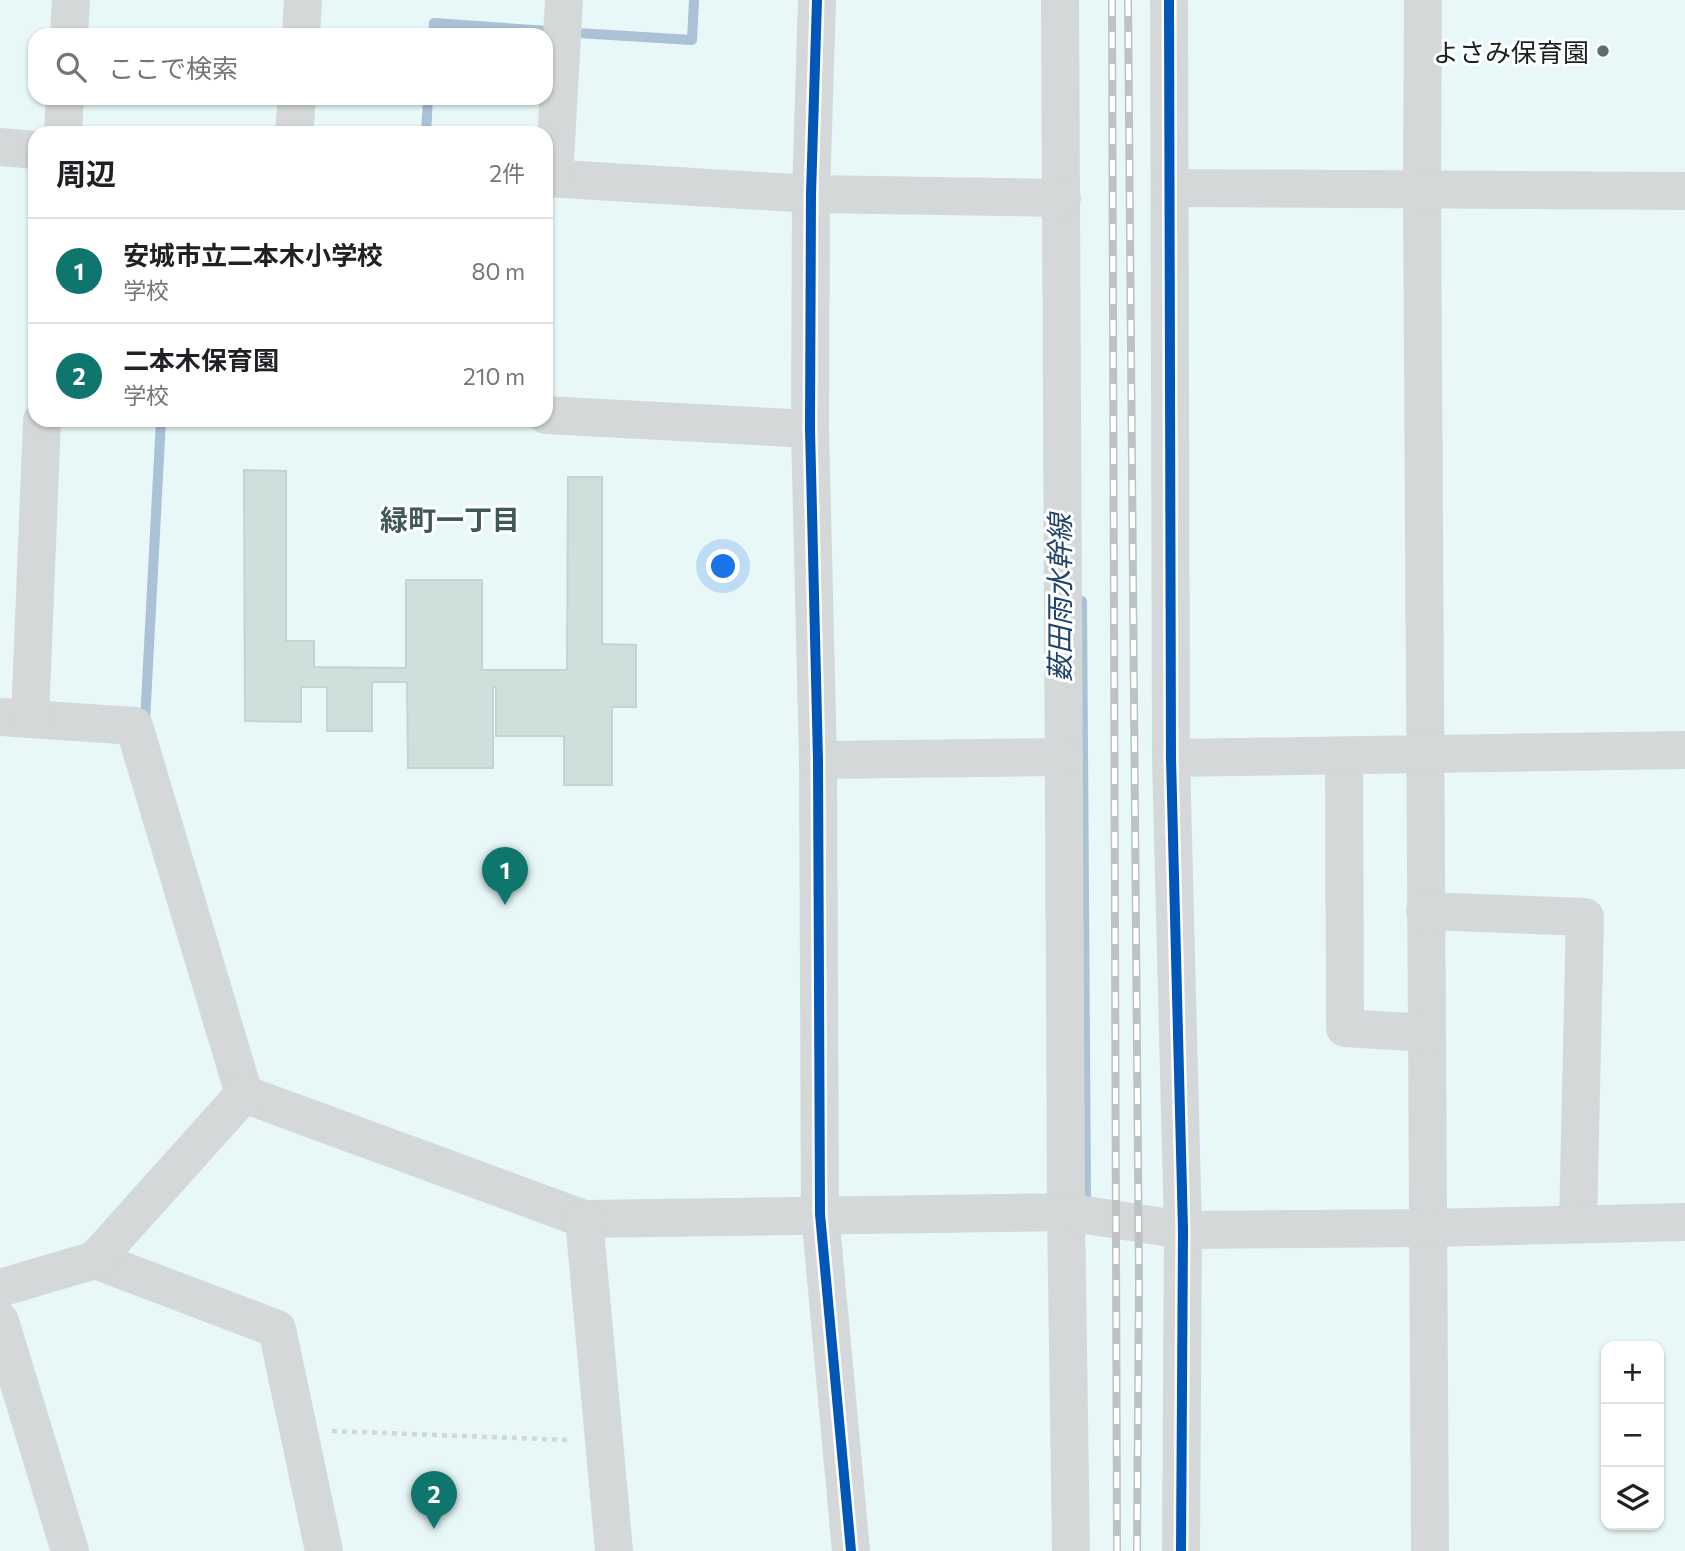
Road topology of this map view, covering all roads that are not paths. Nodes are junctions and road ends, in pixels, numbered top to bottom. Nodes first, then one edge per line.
1 (71, 0) edge
2 (303, 0) edge
3 (564, 0) edge
4 (817, 0) edge
5 (1060, 0) edge
6 (1169, 0) edge
7 (1423, 0) edge
8 (69, 28) edge
9 (301, 28) edge
10 (65, 105) edge
11 (296, 105) edge
12 (63, 126) edge
13 (295, 126) edge
14 (553, 140) edge
15 (0, 147) edge
16 (28, 149) edge
17 (553, 178) edge
18 (1170, 188) junction
19 (1422, 189) junction
20 (1685, 191) edge
21 (811, 194) junction
22 (1062, 198) junction
23 (553, 415) edge
24 (41, 427) edge
25 (810, 429) junction
26 (15, 718) edge
27 (1685, 750) edge
28 (1424, 754) junction
29 (1344, 756) junction
30 (1064, 757) junction
31 (1171, 758) junction
32 (818, 760) junction
33 (1425, 911) junction
34 (1426, 1033) junction
35 (244, 1094) junction
36 (1066, 1212) junction
37 (820, 1214) junction
38 (584, 1219) junction
39 (1685, 1222) edge
40 (1578, 1223) junction
41 (1428, 1228) junction
42 (1183, 1230) junction
43 (95, 1259) junction
44 (0, 1288) edge
45 (0, 1321) edge
46 (70, 1551) edge
47 (324, 1551) edge
48 (614, 1551) edge
49 (850, 1551) edge
50 (1071, 1551) edge
51 (1181, 1551) edge
52 (1430, 1551) edge

1 - 8 street
2 - 9 street
3 - 14 street
4 - 21 street
5 - 22 street
6 - 18 street
7 - 19 street
10 - 12 street
11 - 13 street
15 - 16 street
17 - 21 street
18 - 19 street
18 - 31 street
19 - 20 street
19 - 28 street
21 - 22 street
21 - 25 street
22 - 30 street
23 - 25 street
24 - 26 street
25 - 32 street
26 - 35 street
27 - 28 street
28 - 29 street
28 - 33 street
29 - 31 street
29 - 34 street
30 - 32 street
30 - 36 street
31 - 42 street
32 - 37 street
33 - 34 street
33 - 40 street
34 - 41 street
35 - 38 street
35 - 43 street
36 - 37 street
36 - 42 street
36 - 50 street
37 - 38 street
37 - 49 street
38 - 48 street
39 - 40 street
40 - 41 street
41 - 42 street
41 - 52 street
42 - 51 street
43 - 44 street
43 - 47 street
45 - 46 street

